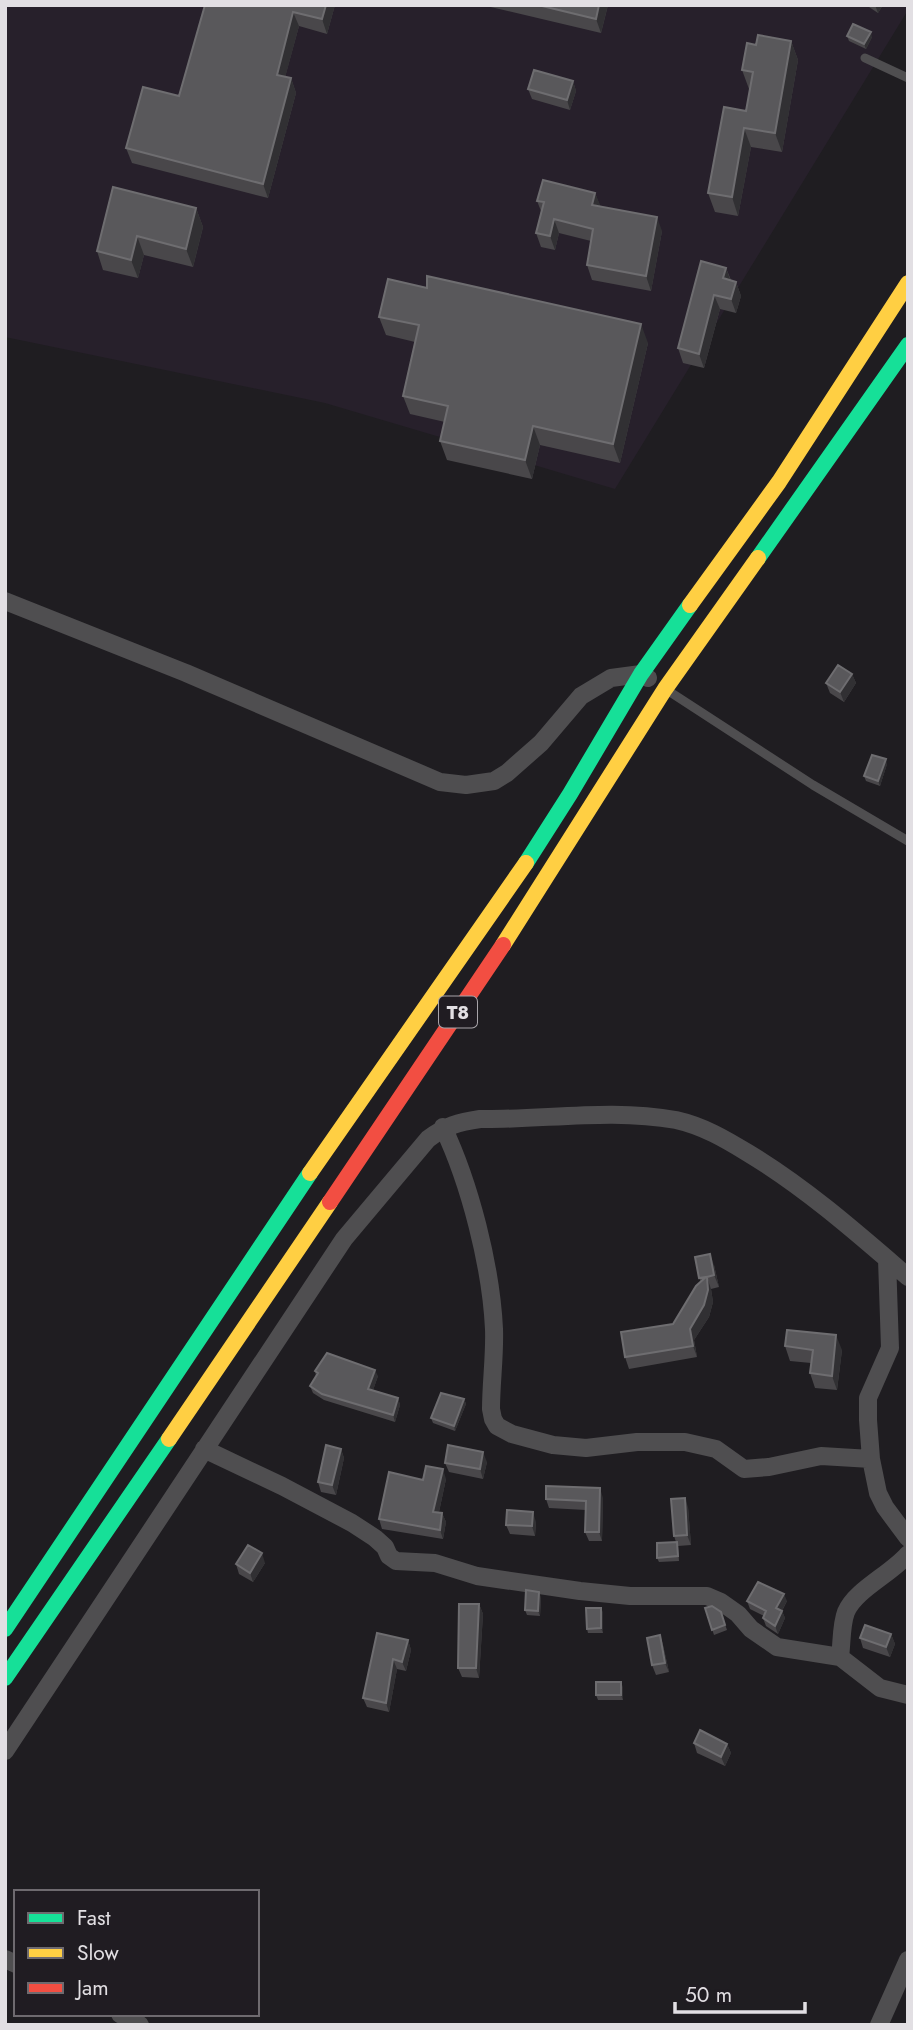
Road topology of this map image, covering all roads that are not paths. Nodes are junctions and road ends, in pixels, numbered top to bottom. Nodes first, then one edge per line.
1 (865, 58) dead end
2 (908, 78) edge
3 (908, 283) edge
4 (908, 345) edge
5 (5, 601) edge
6 (641, 674) junction
7 (665, 690) junction
8 (908, 841) edge
9 (443, 1128) junction
10 (887, 1259) junction
11 (908, 1277) edge
12 (204, 1449) junction
13 (871, 1459) junction
14 (908, 1538) edge
15 (908, 1554) edge
16 (5, 1629) edge
17 (840, 1657) junction
18 (5, 1678) edge
19 (908, 1695) edge
20 (5, 1751) edge
21 (908, 1960) edge
22 (124, 2016) edge
23 (141, 2025) edge
24 (879, 2025) edge

1 - 2 lane
3 - 6 main road
4 - 7 main road, T8
5 - 6 street
6 - 7 street
6 - 16 main road
7 - 8 lane
7 - 18 main road, T8
9 - 10 street
9 - 12 street
9 - 13 street
10 - 11 street
10 - 13 street
12 - 17 street
12 - 20 street
13 - 14 street
15 - 17 street
17 - 19 street
21 - 24 street
22 - 23 street

